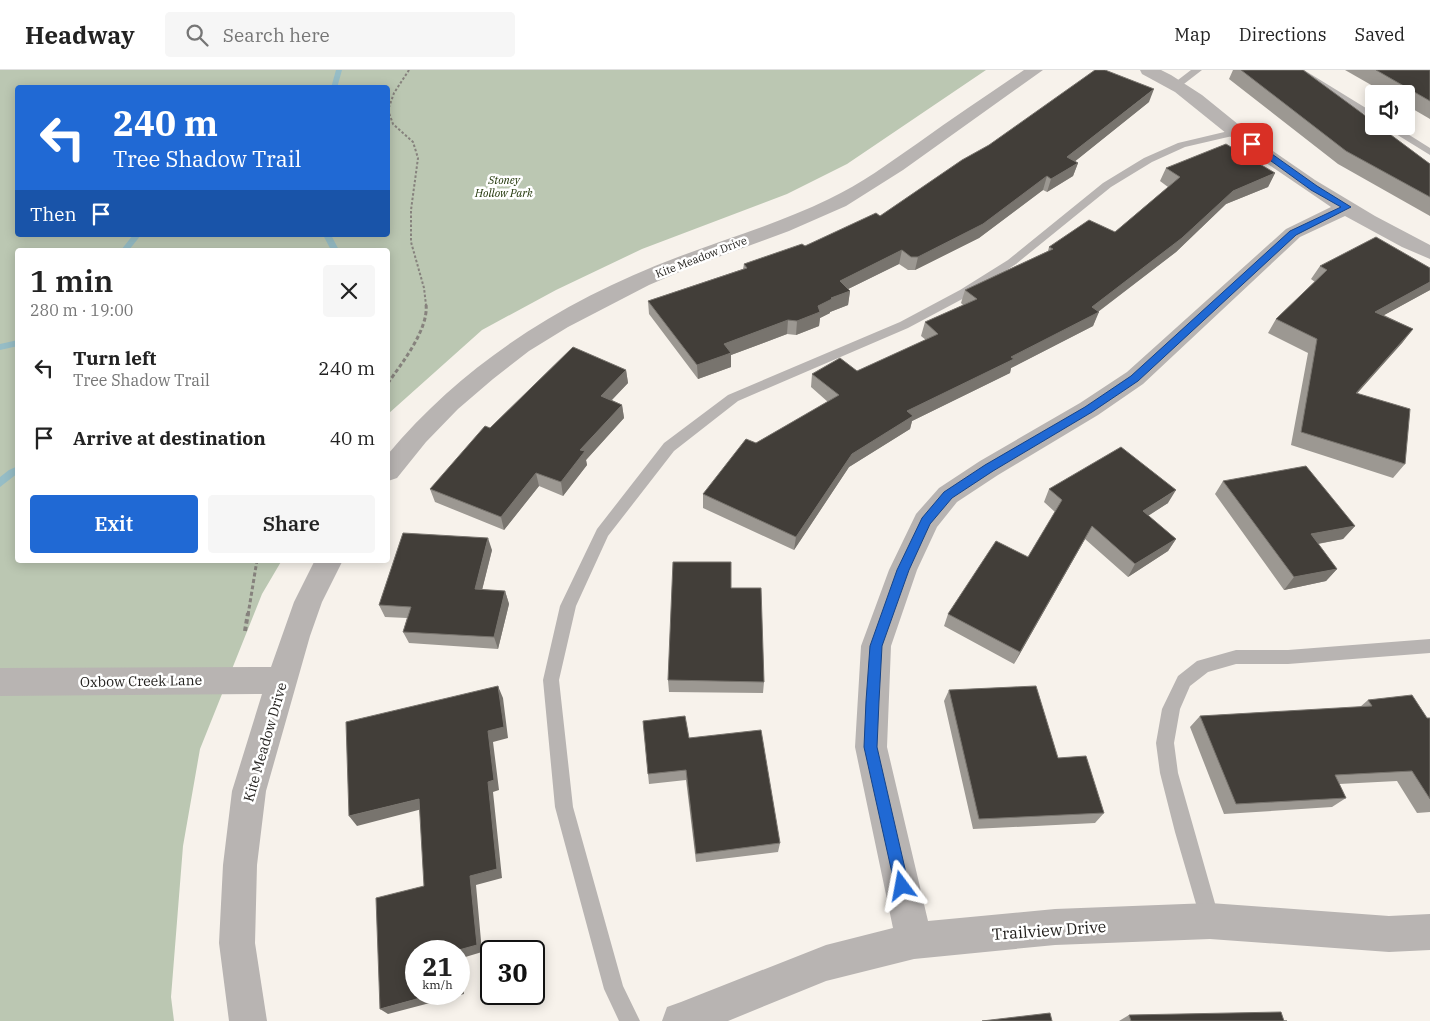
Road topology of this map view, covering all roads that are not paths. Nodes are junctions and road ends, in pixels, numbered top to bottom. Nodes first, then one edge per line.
1 (1035, 70) edge
2 (1148, 70) edge
3 (1197, 70) edge
4 (1298, 70) edge
5 (1177, 85) junction
6 (1365, 111) edge
7 (1237, 132) junction
8 (1403, 135) edge
9 (1430, 152) edge
10 (1347, 207) junction
11 (1430, 254) edge
12 (390, 468) edge
13 (328, 563) edge
14 (1430, 646) edge
15 (282, 680) junction
16 (0, 682) edge
17 (1210, 921) junction
18 (1430, 932) edge
19 (914, 941) junction
20 (248, 1021) edge
21 (630, 1021) edge
22 (681, 1021) edge

1 - 12 street, Kite Meadow Drive
2 - 5 street
3 - 5 lane
4 - 6 lane
5 - 7 street
7 - 10 street
7 - 21 lane
8 - 9 lane
10 - 11 street
10 - 19 street
13 - 15 street, Kite Meadow Drive
14 - 17 lane
15 - 16 street, Oxbow Creek Lane
15 - 20 street, Kite Meadow Drive
17 - 18 street, Trailview Drive
17 - 19 street, Trailview Drive
19 - 22 street, Trailview Drive

